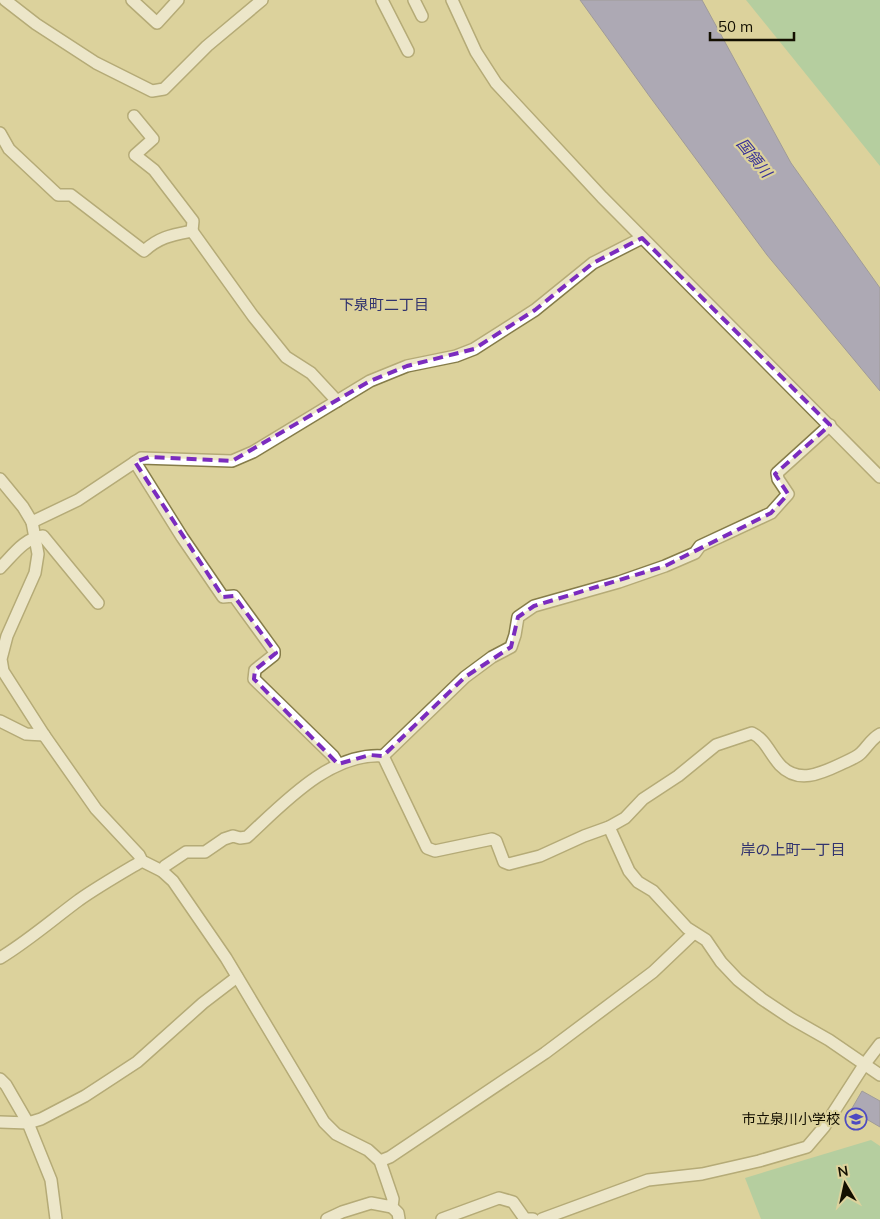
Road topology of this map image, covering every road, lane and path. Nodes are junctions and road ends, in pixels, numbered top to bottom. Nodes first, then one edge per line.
1 (6, 0) edge
2 (132, 0) edge
3 (178, 0) edge
4 (262, 0) edge
5 (382, 0) edge
6 (414, 0) edge
7 (452, 0) edge
8 (0, 8) edge
9 (422, 16) dead end
10 (408, 51) dead end
11 (134, 116) dead end
12 (0, 133) edge
13 (192, 231) junction
14 (642, 238) junction
15 (337, 401) junction
16 (830, 425) junction
17 (135, 462) junction
18 (880, 477) edge
19 (0, 479) edge
20 (32, 522) junction
21 (34, 537) junction
22 (0, 568) edge
23 (98, 603) dead end
24 (0, 721) edge
25 (880, 734) edge
26 (44, 735) junction
27 (383, 756) junction
28 (338, 764) junction
29 (609, 827) junction
30 (142, 861) junction
31 (162, 871) junction
32 (694, 933) junction
33 (0, 958) edge
34 (237, 977) junction
35 (880, 1044) edge
36 (864, 1064) junction
37 (880, 1075) edge
38 (0, 1079) edge
39 (0, 1122) edge
40 (28, 1123) junction
41 (380, 1161) junction
42 (392, 1206) junction
43 (56, 1219) edge
44 (327, 1219) edge
45 (400, 1219) edge
46 (442, 1219) edge
47 (533, 1219) edge
48 (542, 1219) edge

1 - 4 street
1 - 8 street
2 - 3 street
5 - 10 street
6 - 9 street
7 - 14 street
11 - 13 street
12 - 13 street
13 - 15 street
14 - 15 street
14 - 16 street
15 - 17 street
16 - 18 street
16 - 27 street
17 - 20 street
17 - 28 street
19 - 20 street
20 - 21 street
21 - 22 street
21 - 23 street
21 - 26 street
24 - 26 street
25 - 29 street
26 - 30 street
27 - 28 street
27 - 29 street
28 - 31 street
29 - 32 street
30 - 31 street
30 - 33 street
31 - 34 street
32 - 36 street
32 - 41 street
34 - 40 street
34 - 41 street
35 - 36 street
36 - 37 street
36 - 48 street
38 - 40 street
39 - 40 street
40 - 43 street
41 - 42 street
42 - 44 street
42 - 45 street
46 - 47 street

